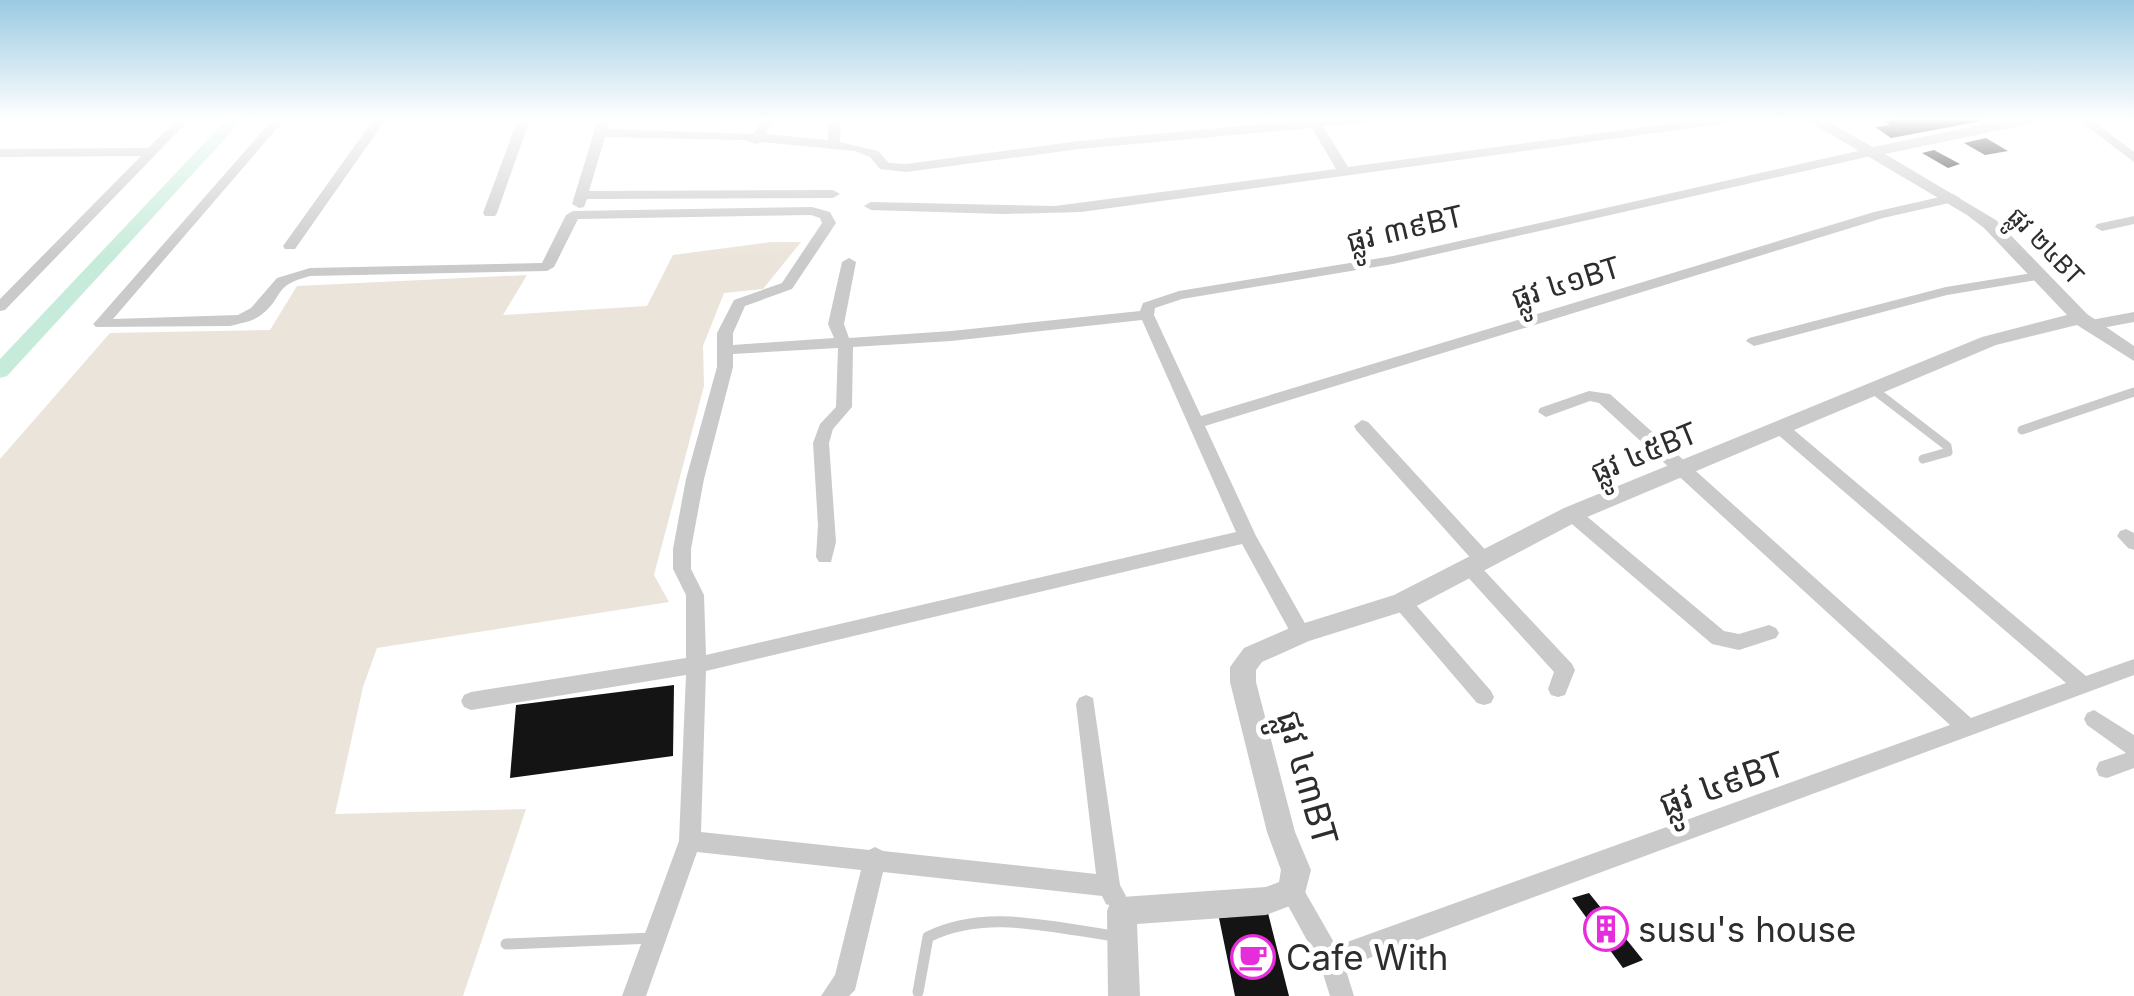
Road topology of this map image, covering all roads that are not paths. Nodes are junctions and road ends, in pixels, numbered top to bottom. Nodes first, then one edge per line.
1 (136, 165) edge
2 (238, 165) edge
3 (347, 165) edge
4 (507, 165) edge
5 (591, 165) edge
6 (885, 165) edge
7 (925, 165) edge
8 (1340, 165) edge
9 (1403, 165) edge
10 (1810, 165) edge
11 (1894, 165) edge
12 (1345, 174) junction
13 (833, 194) dead end
14 (583, 195) junction
15 (1953, 198) junction
16 (871, 206) dead end
17 (490, 213) dead end
18 (573, 216) junction
19 (2134, 220) edge
20 (2102, 227) dead end
21 (290, 246) dead end
22 (848, 262) dead end
23 (2038, 276) junction
24 (0, 307) edge
25 (1147, 315) junction
26 (2134, 317) edge
27 (2086, 321) junction
28 (1754, 341) dead end
29 (845, 342) junction
30 (725, 350) junction
31 (2134, 355) edge
32 (1874, 390) junction
33 (2134, 392) edge
34 (1546, 412) dead end
35 (1195, 423) junction
36 (1362, 426) dead end
37 (1782, 430) junction
38 (2022, 430) dead end
39 (1923, 458) dead end
40 (1680, 467) junction
41 (1572, 514) junction
42 (1248, 536) junction
43 (826, 557) dead end
44 (1478, 565) junction
45 (1402, 602) junction
46 (1768, 633) dead end
47 (1301, 634) junction
48 (696, 666) junction
49 (1244, 668) joint
50 (2131, 671) edge
51 (2081, 684) junction
52 (1558, 689) dead end
53 (1484, 698) dead end
54 (471, 701) dead end
55 (1086, 704) dead end
56 (2094, 719) dead end
57 (1968, 728) junction
58 (2134, 747) edge
59 (2134, 759) edge
60 (2107, 769) dead end
61 (690, 841) junction
62 (875, 858) junction
63 (1292, 891) junction
64 (1118, 911) junction
65 (654, 938) junction
66 (506, 944) dead end
67 (1331, 960) junction
68 (918, 992) dead end
69 (634, 996) edge
70 (833, 996) edge
71 (1124, 996) edge
72 (1342, 996) edge

1 - 24 street
2 - 18 street
3 - 21 street
4 - 17 street
5 - 14 street
6 - 7 street
8 - 12 street
9 - 12 street
10 - 25 street, ផ្លូវ ៣៩BT
11 - 15 street, ផ្លូវ ២៤BT
12 - 16 street
13 - 14 street
14 - 18 street
15 - 23 street, ផ្លូវ ២៤BT
15 - 35 street, ផ្លូវ ៤១BT
18 - 30 street
19 - 20 street
22 - 29 street
23 - 27 street, ផ្លូវ ២៤BT
23 - 28 street
25 - 29 street
25 - 35 street
26 - 27 street
27 - 31 street, ផ្លូវ ២៤BT
27 - 32 street, ផ្លូវ ៤៥BT
29 - 30 street
29 - 43 street
30 - 48 street
32 - 37 street, ផ្លូវ ៤៥BT
32 - 39 lane
33 - 38 lane
34 - 40 street
35 - 42 street
36 - 44 street
37 - 40 street, ផ្លូវ ៤៥BT
37 - 51 street
40 - 41 street, ផ្លូវ ៤៥BT
40 - 57 street
41 - 44 street, ផ្លូវ ៤៥BT
41 - 46 street
42 - 47 street
42 - 48 street
44 - 45 street, ផ្លូវ ៤៥BT
44 - 52 street
45 - 47 street, ផ្លូវ ៤៥BT
45 - 53 street
47 - 49 street, ផ្លូវ ៤៥BT
48 - 54 street
48 - 61 street
49 - 63 street, ផ្លូវ ៤៣BT
50 - 51 street, ផ្លូវ ៤៩BT
51 - 57 street, ផ្លូវ ៤៩BT
55 - 64 street
56 - 58 street
57 - 67 street, ផ្លូវ ៤៩BT
59 - 60 street
61 - 62 street
61 - 65 street
62 - 64 street
62 - 70 street
63 - 64 street, ផ្លូវ ៤៣BT
63 - 67 street
64 - 68 lane
64 - 71 street
65 - 66 lane
65 - 69 street
67 - 72 street

